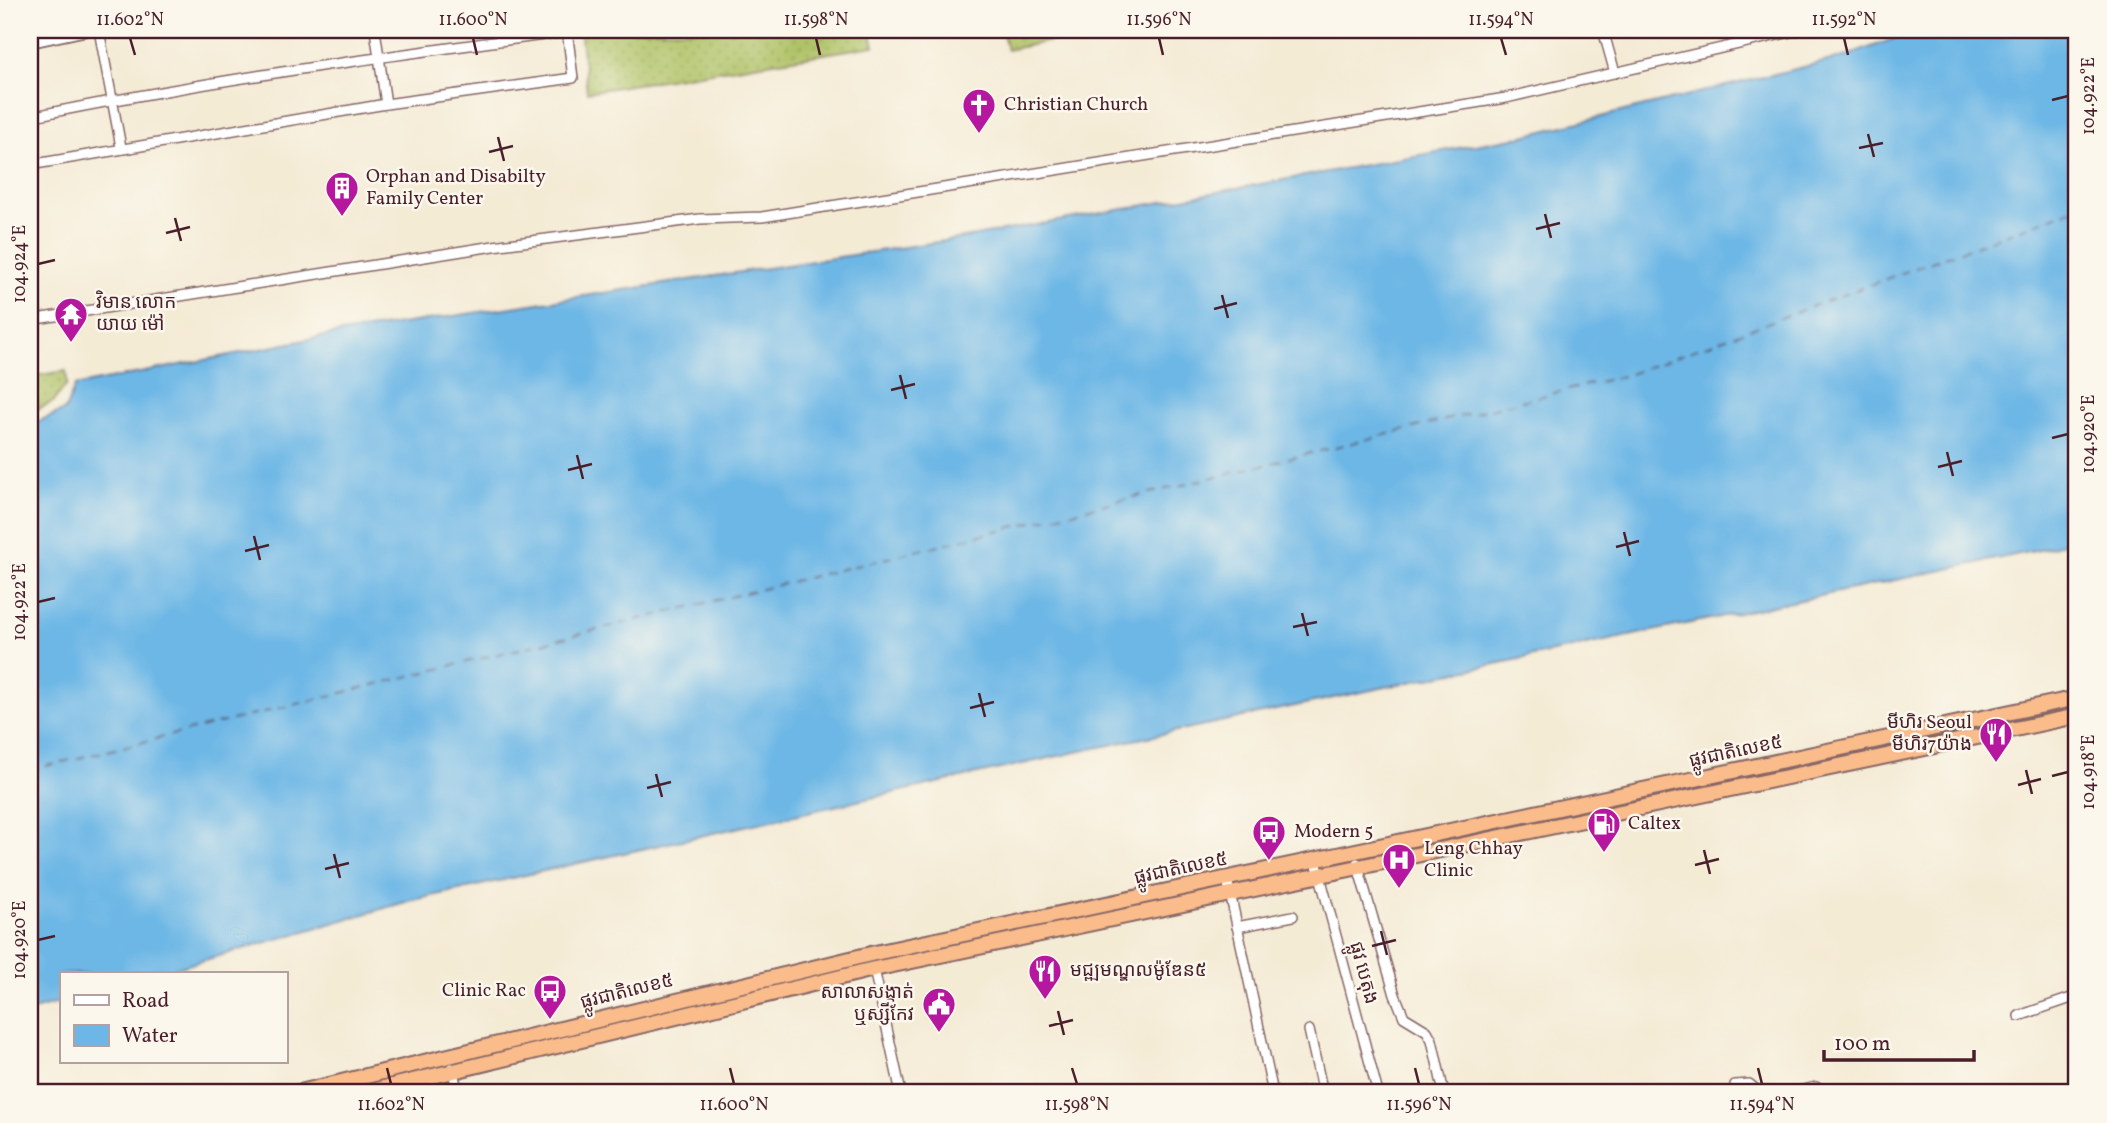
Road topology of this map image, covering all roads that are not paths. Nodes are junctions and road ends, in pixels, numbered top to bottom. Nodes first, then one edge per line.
1 (86, 30) edge
2 (99, 30) edge
3 (375, 30) edge
4 (1604, 30) edge
5 (1751, 30) edge
6 (1799, 30) edge
7 (567, 31) edge
8 (1753, 40) junction
9 (30, 41) edge
10 (379, 57) junction
11 (1615, 73) junction
12 (112, 100) junction
13 (386, 104) junction
14 (30, 117) edge
15 (121, 147) junction
16 (30, 165) edge
17 (30, 320) edge
18 (2077, 698) edge
19 (2077, 716) edge
20 (1356, 860) junction
21 (1316, 861) junction
22 (1319, 876) junction
23 (1227, 878) junction
24 (1230, 894) junction
25 (1293, 916) dead end
26 (1237, 927) junction
27 (874, 969) junction
28 (2077, 996) edge
29 (2019, 1016) dead end
30 (1308, 1030) dead end
31 (449, 1056) junction
32 (453, 1071) junction
33 (428, 1077) junction
34 (1323, 1092) edge
35 (296, 1093) edge
36 (363, 1093) edge
37 (431, 1093) edge
38 (458, 1093) edge
39 (901, 1093) edge
40 (1273, 1093) edge
41 (1294, 1093) edge
42 (1378, 1093) edge
43 (1444, 1093) edge
44 (1734, 1093) edge
45 (1760, 1093) edge
46 (1790, 1093) edge
47 (1825, 1093) edge

1 - 9 street
2 - 12 street
3 - 10 street
4 - 11 street
5 - 8 street
6 - 8 street
7 - 10 street
7 - 13 street
8 - 11 street
10 - 12 street
10 - 13 street
11 - 17 street
12 - 14 street
12 - 15 street
13 - 15 street
15 - 16 street
18 - 20 highway, ផ្លូវជាតិលេខ៥
19 - 20 highway, ផ្លូវជាតិលេខ៥
20 - 21 highway, ផ្លូវជាតិលេខ៥
20 - 22 highway, ផ្លូវជាតិលេខ៥
20 - 43 street
21 - 22 street, ផ្លូវ បេតុង
21 - 23 highway, ផ្លូវជាតិលេខ៥
22 - 24 highway, ផ្លូវជាតិលេខ៥
22 - 42 street, ផ្លូវ បេតុង
23 - 24 street
23 - 31 highway, ផ្លូវជាតិលេខ៥
24 - 26 street
24 - 27 highway, ផ្លូវជាតិលេខ៥
25 - 26 street
26 - 40 street
27 - 32 highway, ផ្លូវជាតិលេខ៥
27 - 39 street
28 - 29 street
30 - 34 street
31 - 32 street
31 - 35 highway, ផ្លូវជាតិលេខ៥
32 - 33 highway, ផ្លូវជាតិលេខ៥
32 - 38 street
33 - 36 highway, ផ្លូវជាតិលេខ៥
33 - 37 street
34 - 41 street
44 - 45 street
46 - 47 street

